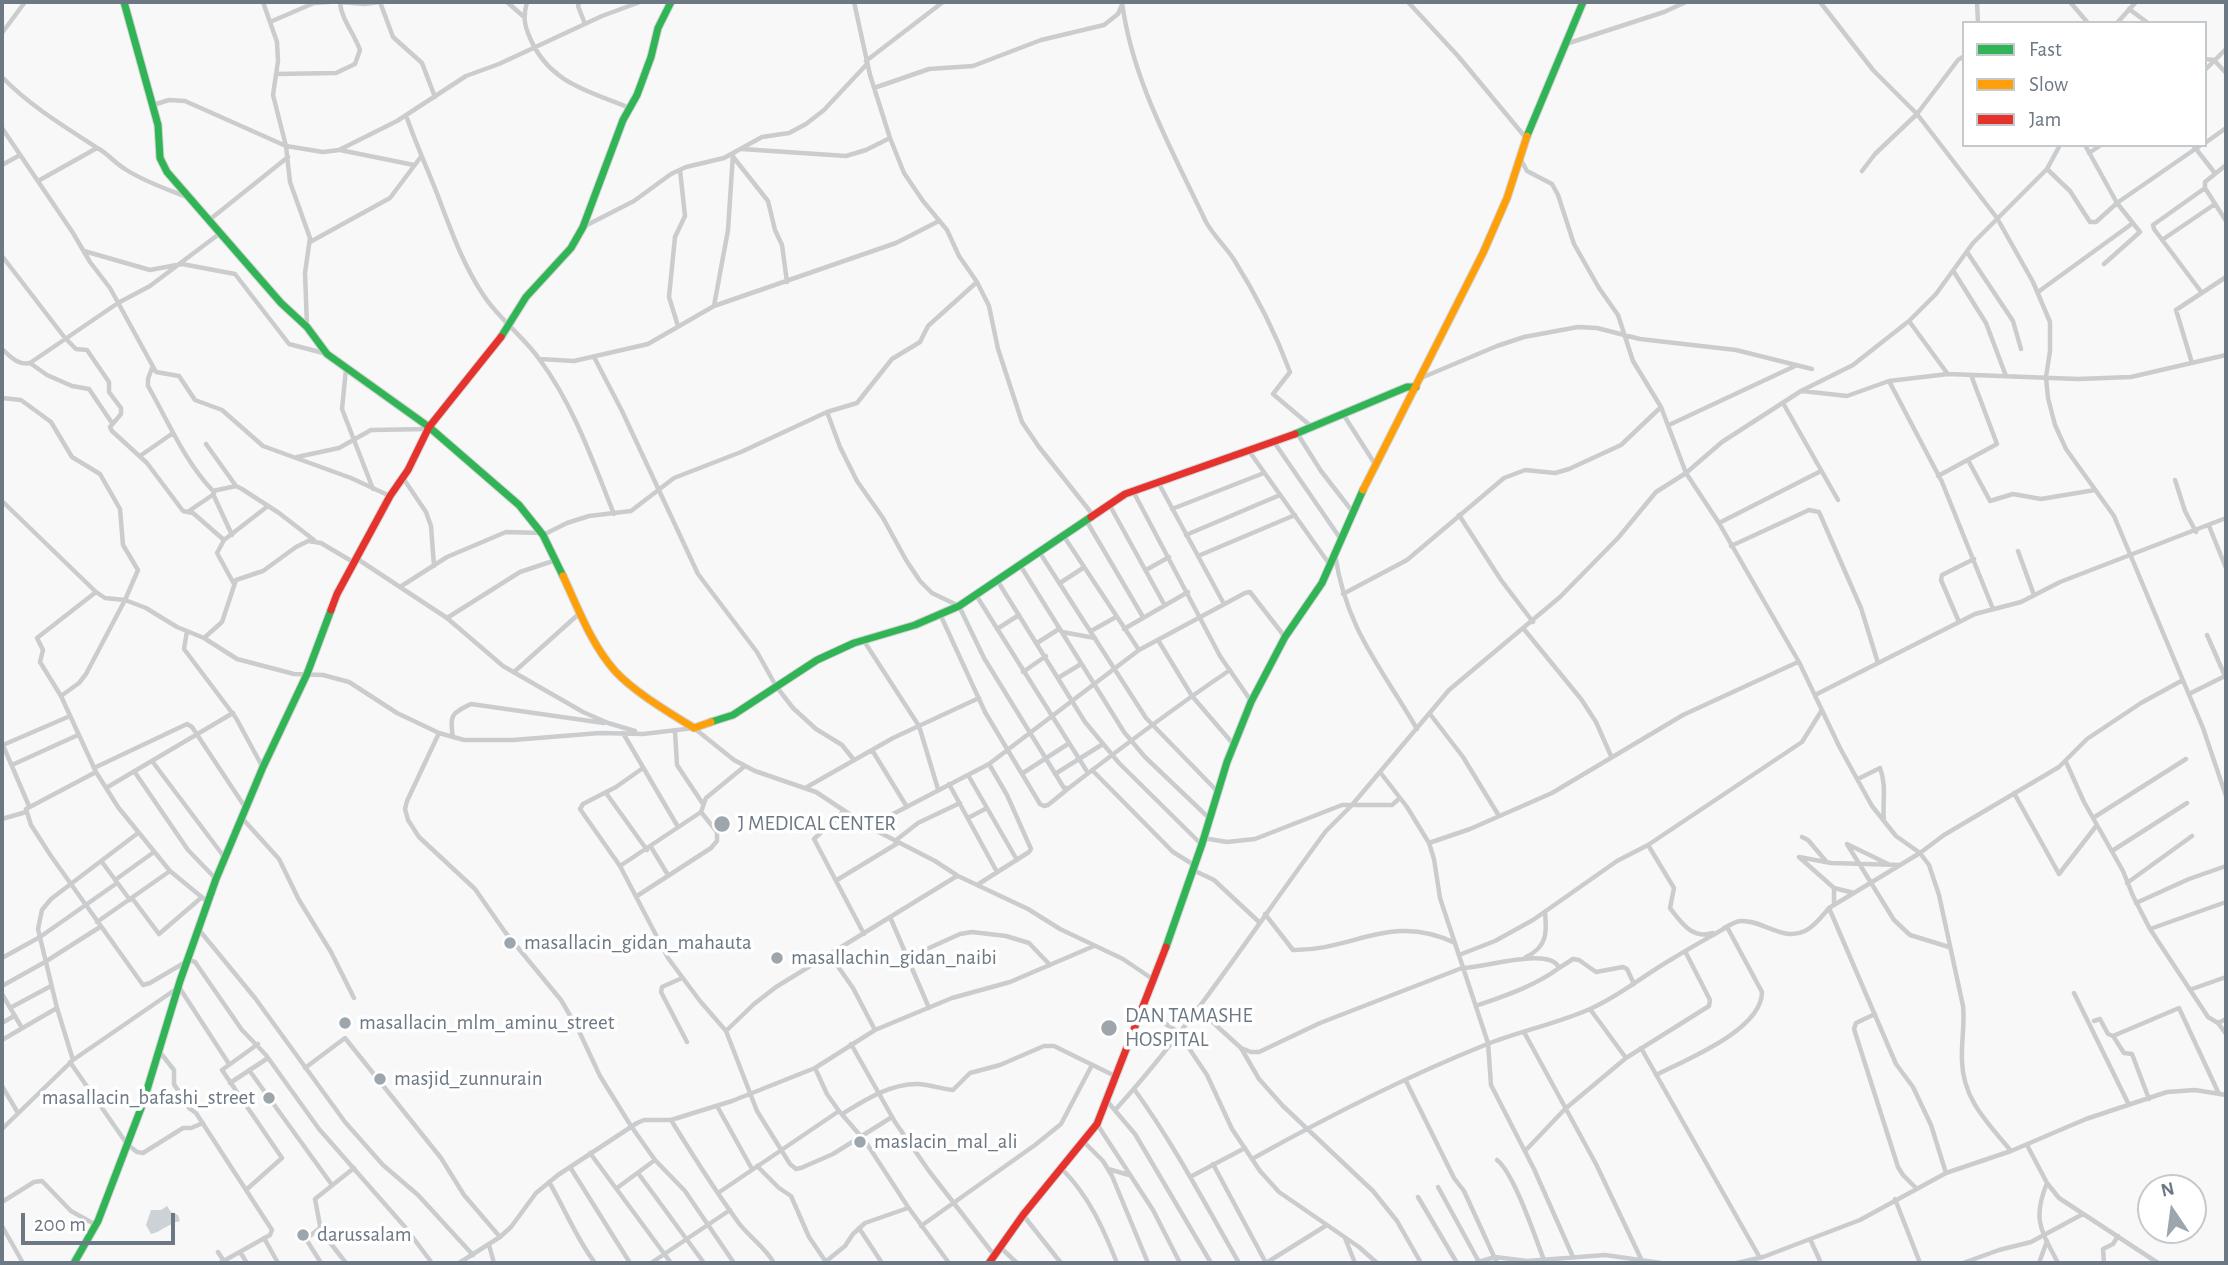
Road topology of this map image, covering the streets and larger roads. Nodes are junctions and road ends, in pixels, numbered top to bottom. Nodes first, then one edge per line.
1 (26, 2) edge
2 (262, 2) edge
3 (329, 2) edge
4 (342, 2) edge
5 (380, 2) edge
6 (507, 2) edge
7 (527, 2) edge
8 (579, 2) edge
9 (640, 2) edge
10 (671, 2) edge
11 (854, 2) edge
12 (943, 2) edge
13 (1408, 2) edge
14 (1415, 2) edge
15 (1583, 2) edge
16 (1686, 2) edge
17 (1820, 2) edge
18 (1977, 2) edge
19 (2070, 2) edge
20 (2136, 2) edge
21 (1122, 3) edge
22 (127, 4) edge
23 (2129, 9) junction
24 (1418, 15) junction
25 (523, 16) junction
26 (1978, 21) edge
27 (2086, 21) edge
28 (2120, 21) edge
29 (2145, 21) edge
30 (270, 22) junction
31 (585, 24) junction
32 (2, 33) edge
33 (1566, 44) junction
34 (535, 49) junction
35 (2226, 50) edge
36 (1962, 57) edge
37 (2207, 59) edge
38 (2214, 60) junction
39 (867, 63) junction
40 (2207, 68) edge
41 (2226, 73) edge
42 (276, 74) junction
43 (2, 77) edge
44 (874, 88) junction
45 (435, 97) junction
46 (153, 105) junction
47 (630, 108) junction
48 (1917, 114) junction
49 (406, 115) junction
50 (2, 128) edge
51 (2226, 128) edge
52 (890, 138) junction
53 (1526, 138) junction
54 (2207, 141) edge
55 (286, 146) junction
56 (2059, 147) edge
57 (2086, 147) edge
58 (2098, 147) edge
59 (2198, 147) edge
60 (2200, 147) edge
61 (97, 148) junction
62 (741, 149) junction
63 (339, 150) junction
64 (2090, 153) junction
65 (20, 155) junction
66 (733, 155) junction
67 (288, 157) junction
68 (421, 157) junction
69 (1520, 158) junction
70 (2, 165) edge
71 (414, 165) junction
72 (2226, 165) edge
73 (2047, 169) junction
74 (680, 170) junction
75 (1862, 172) dead end
76 (2214, 172) junction
77 (38, 181) junction
78 (2205, 188) junction
79 (187, 197) junction
80 (2117, 203) junction
81 (2215, 204) junction
82 (1997, 218) junction
83 (208, 221) junction
84 (939, 221) junction
85 (2226, 221) edge
86 (2133, 223) junction
87 (583, 227) junction
88 (219, 234) junction
89 (2162, 240) junction
90 (309, 243) junction
91 (83, 250) junction
92 (1967, 252) junction
93 (2, 256) edge
94 (182, 264) junction
95 (2104, 264) dead end
96 (1954, 272) junction
97 (2226, 277) edge
98 (787, 282) junction
99 (977, 282) junction
100 (2039, 292) junction
101 (2202, 293) junction
102 (118, 303) junction
103 (714, 306) junction
104 (1909, 321) junction
105 (508, 326) junction
106 (678, 326) junction
107 (307, 327) junction
108 (1624, 337) junction
109 (65, 338) junction
110 (2, 349) edge
111 (2021, 349) dead end
112 (327, 354) junction
113 (2226, 355) edge
114 (594, 357) junction
115 (540, 359) junction
116 (30, 363) junction
117 (2192, 363) junction
118 (1795, 366) junction
119 (152, 368) junction
120 (346, 369) junction
121 (1812, 369) dead end
122 (1948, 374) junction
123 (1971, 374) junction
124 (2006, 376) junction
125 (2046, 377) junction
126 (1420, 378) junction
127 (1889, 381) junction
128 (1416, 387) junction
129 (1801, 391) junction
130 (2, 398) edge
131 (1783, 403) junction
132 (1661, 407) junction
133 (827, 412) junction
134 (1343, 414) junction
135 (112, 423) junction
136 (1669, 425) junction
137 (1312, 427) junction
138 (429, 428) junction
139 (173, 433) junction
140 (1297, 433) junction
141 (354, 439) junction
142 (1274, 442) junction
143 (206, 444) dead end
144 (1249, 451) junction
145 (140, 456) junction
146 (296, 457) junction
147 (1968, 460) junction
148 (1375, 464) junction
149 (1822, 471) junction
150 (1264, 473) junction
151 (1686, 473) junction
152 (1938, 476) junction
153 (403, 478) junction
154 (2175, 480) dead end
155 (1158, 482) junction
156 (236, 486) junction
157 (373, 490) junction
158 (659, 490) junction
159 (2095, 490) junction
160 (1132, 491) junction
161 (215, 493) junction
162 (1280, 495) junction
163 (390, 496) junction
164 (1838, 500) dead end
165 (2, 501) edge
166 (1109, 504) junction
167 (268, 506) junction
168 (1172, 509) junction
169 (188, 511) junction
170 (1352, 511) junction
171 (614, 514) junction
172 (1295, 515) junction
173 (1459, 515) junction
174 (1089, 517) junction
175 (2226, 518) edge
176 (1719, 523) junction
177 (2209, 526) junction
178 (2196, 532) junction
179 (542, 534) junction
180 (232, 535) junction
181 (1186, 535) junction
182 (1063, 536) junction
183 (1340, 538) junction
184 (224, 540) junction
185 (314, 540) junction
186 (1731, 546) junction
187 (2018, 551) dead end
188 (1040, 552) junction
189 (1335, 553) junction
190 (2131, 553) junction
191 (1198, 556) junction
192 (1169, 557) junction
193 (1974, 559) junction
194 (354, 560) junction
195 (556, 560) junction
196 (1020, 565) junction
197 (434, 566) junction
198 (1331, 566) junction
199 (1083, 568) junction
200 (2226, 568) edge
201 (1146, 570) junction
202 (997, 580) junction
203 (1060, 583) junction
204 (234, 584) junction
205 (400, 587) junction
206 (96, 592) junction
207 (1188, 592) junction
208 (975, 594) junction
209 (1343, 594) junction
210 (2034, 595) junction
211 (125, 600) junction
212 (1164, 604) junction
213 (1224, 604) junction
214 (959, 606) junction
215 (1993, 609) junction
216 (581, 612) junction
217 (940, 614) junction
218 (1019, 615) junction
219 (1116, 617) junction
220 (1143, 617) junction
221 (1200, 617) junction
222 (447, 618) junction
223 (1533, 622) junction
224 (1959, 622) junction
225 (997, 628) junction
226 (1523, 628) junction
227 (1124, 629) junction
228 (1060, 630) junction
229 (187, 631) junction
230 (1091, 631) junction
231 (2207, 635) dead end
232 (1285, 637) junction
233 (204, 638) junction
234 (1096, 638) junction
235 (1158, 640) junction
236 (864, 641) junction
237 (1037, 643) junction
238 (1139, 650) junction
239 (1045, 656) junction
240 (1798, 662) junction
241 (1878, 663) junction
242 (1081, 664) junction
243 (1115, 669) junction
244 (1230, 670) junction
245 (1023, 672) junction
246 (514, 673) junction
247 (307, 674) junction
248 (2226, 676) edge
249 (1058, 678) junction
250 (2183, 680) junction
251 (1094, 685) junction
252 (776, 687) junction
253 (1815, 695) junction
254 (2189, 695) junction
255 (61, 696) junction
256 (1192, 696) junction
257 (979, 698) junction
258 (1073, 702) junction
259 (1251, 702) junction
260 (1822, 709) junction
261 (233, 713) junction
262 (1430, 714) junction
263 (70, 716) junction
264 (1051, 717) junction
265 (608, 723) junction
266 (1152, 725) junction
267 (919, 726) junction
268 (694, 728) junction
269 (1417, 729) junction
270 (675, 731) junction
271 (439, 733) junction
272 (622, 733) junction
273 (1029, 733) junction
274 (643, 734) junction
275 (78, 735) junction
276 (197, 735) junction
277 (453, 737) junction
278 (1131, 741) junction
279 (2, 744) edge
280 (1068, 744) junction
281 (1103, 744) junction
282 (1234, 745) junction
283 (872, 750) junction
284 (1009, 750) junction
285 (1113, 756) junction
286 (1611, 757) junction
287 (2186, 759) dead end
288 (854, 760) junction
289 (1046, 760) junction
290 (1079, 760) junction
291 (152, 761) junction
292 (2066, 762) junction
293 (989, 764) junction
294 (12, 765) junction
295 (745, 766) junction
296 (263, 767) junction
297 (643, 768) junction
298 (95, 770) junction
299 (134, 771) junction
300 (1090, 772) junction
301 (1380, 772) junction
302 (1023, 773) junction
303 (1055, 774) junction
304 (968, 775) junction
305 (1858, 779) junction
306 (949, 784) junction
307 (807, 787) junction
308 (106, 788) junction
309 (1069, 788) junction
310 (939, 789) junction
311 (1217, 791) junction
312 (606, 793) junction
313 (2014, 793) junction
314 (2226, 794) edge
315 (1400, 798) junction
316 (960, 803) junction
317 (2187, 803) dead end
318 (704, 805) junction
319 (1352, 805) junction
320 (29, 806) junction
321 (245, 807) junction
322 (906, 807) junction
323 (987, 808) junction
324 (844, 811) junction
325 (26, 812) junction
326 (701, 812) junction
327 (1499, 816) junction
328 (241, 818) junction
329 (968, 818) junction
330 (1209, 818) junction
331 (2093, 818) junction
332 (2, 820) edge
333 (1884, 822) junction
334 (2097, 825) junction
335 (678, 827) junction
336 (870, 827) junction
337 (138, 833) junction
338 (2192, 836) dead end
339 (1802, 837) dead end
340 (1202, 841) junction
341 (897, 842) junction
342 (1429, 843) junction
343 (1648, 845) junction
344 (649, 848) junction
345 (2112, 850) junction
346 (154, 852) junction
347 (1920, 853) junction
348 (225, 858) junction
349 (1017, 860) junction
350 (1826, 860) junction
351 (102, 862) junction
352 (1861, 864) junction
353 (1888, 864) junction
354 (620, 866) junction
355 (1900, 866) junction
356 (2226, 866) edge
357 (1194, 868) junction
358 (170, 871) junction
359 (998, 872) junction
360 (668, 876) junction
361 (958, 876) junction
362 (216, 879) junction
363 (837, 880) junction
364 (116, 882) junction
365 (1872, 882) junction
366 (2127, 883) junction
367 (71, 884) junction
368 (977, 885) junction
369 (1834, 888) junction
370 (1854, 893) junction
371 (637, 896) junction
372 (202, 897) junction
373 (131, 899) junction
374 (2226, 902) edge
375 (209, 903) junction
376 (2136, 903) junction
377 (85, 905) junction
378 (1832, 906) junction
379 (1545, 911) junction
380 (1265, 914) junction
381 (890, 917) junction
382 (1259, 922) junction
383 (99, 924) junction
384 (1727, 927) junction
385 (2150, 929) junction
386 (200, 930) junction
387 (863, 934) junction
388 (40, 937) junction
389 (1455, 943) junction
390 (1095, 946) junction
391 (1949, 947) junction
392 (1685, 951) junction
393 (830, 955) junction
394 (1459, 955) junction
395 (2, 958) edge
396 (907, 958) junction
397 (1524, 958) junction
398 (189, 960) junction
399 (45, 962) junction
400 (1050, 964) junction
401 (1462, 968) junction
402 (1559, 968) junction
403 (2226, 977) edge
404 (682, 978) junction
405 (1154, 980) junction
406 (1634, 984) junction
407 (2, 985) edge
408 (51, 986) junction
409 (179, 987) junction
410 (2192, 989) junction
411 (2074, 993) dead end
412 (2, 994) edge
413 (354, 998) dead end
414 (1476, 1006) junction
415 (57, 1008) junction
416 (929, 1008) junction
417 (1197, 1008) junction
418 (10, 1009) junction
419 (1143, 1009) junction
420 (1590, 1009) junction
421 (1875, 1014) junction
422 (15, 1016) junction
423 (2226, 1018) edge
424 (2094, 1021) dead end
425 (2, 1023) edge
426 (2218, 1023) junction
427 (22, 1028) junction
428 (876, 1030) junction
429 (726, 1031) junction
430 (1178, 1032) junction
431 (1524, 1032) junction
432 (2226, 1034) edge
433 (2113, 1036) junction
434 (2, 1040) edge
435 (687, 1042) dead end
436 (1488, 1043) junction
437 (258, 1044) junction
438 (851, 1044) junction
439 (1241, 1048) junction
440 (1641, 1048) junction
441 (158, 1050) junction
442 (268, 1058) junction
443 (1626, 1058) junction
444 (72, 1061) junction
445 (229, 1064) junction
446 (1092, 1065) junction
447 (305, 1068) junction
448 (815, 1068) junction
449 (249, 1070) junction
450 (1656, 1075) junction
451 (1115, 1076) junction
452 (1406, 1081) junction
453 (230, 1083) junction
454 (2, 1086) edge
455 (1134, 1089) junction
456 (878, 1093) junction
457 (750, 1094) junction
458 (2223, 1095) edge
459 (2148, 1099) junction
460 (1107, 1101) junction
461 (2129, 1105) junction
462 (717, 1106) junction
463 (1116, 1109) junction
464 (1565, 1109) junction
465 (18, 1113) junction
466 (840, 1113) junction
467 (892, 1117) junction
468 (671, 1119) junction
469 (203, 1122) junction
470 (1097, 1124) junction
471 (631, 1126) junction
472 (1308, 1128) junction
473 (2, 1129) edge
474 (862, 1137) junction
475 (1084, 1142) junction
476 (127, 1144) junction
477 (2027, 1144) junction
478 (1244, 1148) junction
479 (781, 1150) junction
480 (1525, 1151) junction
481 (2011, 1151) junction
482 (590, 1153) junction
483 (1252, 1159) junction
484 (655, 1160) junction
485 (1497, 1160) dead end
486 (1213, 1164) junction
487 (570, 1167) junction
488 (354, 1168) junction
489 (755, 1168) junction
490 (1062, 1169) junction
491 (1107, 1169) junction
492 (1947, 1172) junction
493 (638, 1173) junction
494 (1129, 1175) dead end
495 (1191, 1177) junction
496 (549, 1182) junction
497 (2047, 1183) junction
498 (332, 1185) junction
499 (1438, 1187) dead end
500 (617, 1188) junction
501 (1916, 1188) junction
502 (246, 1190) junction
503 (718, 1193) junction
504 (1418, 1197) dead end
505 (1895, 1199) junction
506 (2, 1202) edge
507 (954, 1202) junction
508 (908, 1208) junction
509 (730, 1210) junction
510 (2084, 1213) junction
511 (1023, 1215) junction
512 (96, 1225) junction
513 (708, 1225) junction
514 (1327, 1225) junction
515 (2, 1226) edge
516 (921, 1226) junction
517 (320, 1228) junction
518 (859, 1228) junction
519 (2044, 1235) junction
520 (2118, 1236) junction
521 (500, 1237) junction
522 (1345, 1237) junction
523 (264, 1238) junction
524 (687, 1238) junction
525 (1810, 1240) junction
526 (2047, 1241) junction
527 (489, 1245) junction
528 (1000, 1246) junction
529 (218, 1252) dead end
530 (240, 1252) junction
531 (664, 1254) junction
532 (473, 1255) junction
533 (994, 1255) junction
534 (1605, 1255) junction
535 (1495, 1257) junction
536 (1573, 1257) junction
537 (1762, 1258) junction
538 (1979, 1260) edge
539 (1541, 1261) edge
540 (1642, 1261) edge
541 (824, 1262) edge
542 (1746, 1262) edge
543 (23, 1263) edge
544 (75, 1263) edge
545 (222, 1263) edge
546 (247, 1263) edge
547 (278, 1263) edge
548 (321, 1263) edge
549 (346, 1263) edge
550 (432, 1263) edge
551 (459, 1263) edge
552 (494, 1263) edge
553 (595, 1263) edge
554 (630, 1263) edge
555 (651, 1263) edge
556 (671, 1263) edge
557 (704, 1263) edge
558 (734, 1263) edge
559 (774, 1263) edge
560 (882, 1263) edge
561 (949, 1263) edge
562 (989, 1263) edge
563 (1017, 1263) edge
564 (1061, 1263) edge
565 (1116, 1263) edge
566 (1148, 1263) edge
567 (1180, 1263) edge
568 (1211, 1263) edge
569 (1238, 1263) edge
570 (1268, 1263) edge
571 (1354, 1263) edge
572 (1377, 1263) edge
573 (1422, 1263) edge
574 (1457, 1263) edge
575 (1477, 1263) edge
576 (1497, 1263) edge
577 (1608, 1263) edge
578 (1661, 1263) edge
579 (1737, 1263) edge
580 (1766, 1263) edge
581 (1821, 1263) edge
582 (1920, 1263) edge
583 (1963, 1263) edge
584 (2039, 1263) edge
585 (2058, 1263) edge
586 (2104, 1263) edge
587 (2158, 1263) edge

1 - 32 street
2 - 30 street
3 - 30 street
4 - 5 street
4 - 42 street
5 - 45 street
6 - 25 street
7 - 25 street
8 - 31 street
9 - 31 street
10 - 47 street
11 - 39 street
12 - 39 street
13 - 24 street
14 - 24 street
15 - 33 street
16 - 33 street
17 - 48 street
18 - 26 street
19 - 27 street
20 - 23 street
21 - 44 street
21 - 137 street
22 - 46 street
23 - 28 street
23 - 29 street
24 - 53 street
25 - 34 street
30 - 42 street
31 - 34 street
33 - 53 street
34 - 45 street
34 - 47 street
35 - 38 street
36 - 48 street
37 - 38 street
38 - 40 street
38 - 41 street
39 - 44 street
39 - 62 street
42 - 55 street
43 - 61 street
44 - 52 street
45 - 49 street
46 - 55 street
46 - 79 street
47 - 87 street
48 - 75 street
48 - 82 street
49 - 63 street
49 - 68 street
50 - 65 street
51 - 54 street
52 - 62 street
52 - 84 street
53 - 69 street
55 - 63 street
55 - 67 street
56 - 73 street
57 - 64 street
58 - 64 street
59 - 80 street
60 - 76 street
61 - 77 street
61 - 79 street
62 - 66 street
63 - 71 street
64 - 80 street
65 - 70 street
65 - 77 street
66 - 74 street
66 - 98 street
66 - 103 street
67 - 83 street
67 - 90 street
68 - 71 street
68 - 105 street
69 - 108 street
69 - 126 street
71 - 90 street
72 - 76 street
73 - 80 street
73 - 82 street
74 - 87 street
74 - 106 street
76 - 78 street
77 - 91 street
78 - 81 street
78 - 89 street
79 - 83 street
80 - 86 street
81 - 85 street
81 - 89 street
82 - 92 street
82 - 100 street
83 - 88 street
84 - 98 street
84 - 99 street
86 - 95 street
86 - 100 street
87 - 105 street
88 - 94 street
88 - 107 street
89 - 101 street
90 - 107 street
91 - 94 street
91 - 102 street
92 - 96 street
92 - 111 street
93 - 109 street
94 - 102 street
94 - 112 street
96 - 104 street
96 - 124 street
97 - 101 street
98 - 103 street
99 - 133 street
99 - 174 street
100 - 125 street
101 - 117 street
102 - 109 street
102 - 119 street
103 - 106 street
104 - 122 street
104 - 129 street
105 - 115 street
105 - 138 street
106 - 114 street
107 - 112 street
108 - 118 street
108 - 126 street
108 - 132 street
109 - 116 street
109 - 135 street
110 - 116 street
112 - 120 street
113 - 117 street
114 - 115 street
114 - 158 street
115 - 171 street
116 - 135 street
117 - 125 street
118 - 121 street
118 - 136 street
119 - 139 street
119 - 146 street
120 - 138 street
120 - 141 street
122 - 123 street
122 - 127 street
123 - 124 street
123 - 147 street
124 - 125 street
125 - 159 street
126 - 128 street
127 - 129 street
127 - 152 street
128 - 134 street
128 - 148 street
129 - 131 street
130 - 211 street
131 - 149 street
131 - 151 street
132 - 136 street
132 - 173 street
133 - 158 street
133 - 214 street
134 - 137 street
134 - 148 street
135 - 145 street
136 - 151 street
137 - 140 street
138 - 141 street
138 - 153 street
138 - 179 street
139 - 145 street
139 - 161 street
140 - 142 street
140 - 170 street
141 - 146 street
141 - 157 street
142 - 144 street
142 - 183 street
143 - 156 street
144 - 150 street
144 - 155 street
145 - 169 street
146 - 157 street
147 - 152 street
147 - 159 street
148 - 170 street
149 - 164 street
149 - 176 street
150 - 162 street
150 - 168 street
151 - 176 street
151 - 223 street
152 - 193 street
153 - 163 street
153 - 197 street
154 - 178 street
155 - 160 street
155 - 168 street
156 - 161 street
156 - 167 street
157 - 163 street
158 - 171 street
158 - 252 street
159 - 190 street
160 - 166 street
160 - 192 street
161 - 169 street
161 - 180 street
162 - 172 street
162 - 181 street
163 - 194 street
165 - 206 street
166 - 174 street
166 - 201 street
167 - 180 street
167 - 185 street
168 - 181 street
169 - 184 street
170 - 183 street
171 - 179 street
172 - 191 street
172 - 198 street
173 - 209 street
173 - 223 street
174 - 182 street
174 - 220 street
175 - 177 street
176 - 186 street
177 - 178 street
177 - 200 street
178 - 190 street
179 - 195 street
179 - 197 street
180 - 184 street
181 - 191 street
182 - 188 street
182 - 199 street
183 - 189 street
184 - 204 street
185 - 194 street
185 - 204 street
186 - 240 street
186 - 241 street
187 - 210 street
188 - 196 street
188 - 203 street
189 - 198 street
189 - 209 street
190 - 210 street
190 - 250 street
191 - 213 street
192 - 201 street
192 - 207 street
193 - 215 street
193 - 224 street
194 - 205 street
194 - 247 street
195 - 216 street
195 - 222 street
196 - 202 street
196 - 228 street
197 - 205 street
198 - 232 street
199 - 203 street
199 - 219 street
201 - 212 street
202 - 208 street
202 - 218 street
203 - 230 street
204 - 233 street
205 - 222 street
206 - 211 street
206 - 255 street
207 - 212 street
207 - 221 street
208 - 214 street
208 - 225 street
209 - 269 street
210 - 215 street
211 - 229 street
211 - 255 street
212 - 220 street
213 - 221 street
213 - 232 street
214 - 217 street
214 - 273 street
215 - 224 street
216 - 246 street
216 - 268 street
217 - 236 street
217 - 257 street
218 - 225 street
218 - 237 street
219 - 227 street
219 - 230 street
220 - 227 street
221 - 235 street
221 - 244 street
222 - 246 street
223 - 226 street
224 - 241 street
225 - 245 street
226 - 262 street
226 - 286 street
227 - 238 street
228 - 234 street
228 - 237 street
228 - 242 street
229 - 233 street
229 - 261 street
230 - 234 street
231 - 248 street
232 - 259 street
233 - 247 street
234 - 243 street
235 - 238 street
235 - 256 street
236 - 252 street
236 - 267 street
237 - 239 street
238 - 243 street
239 - 245 street
239 - 249 street
240 - 253 street
240 - 286 street
241 - 253 street
242 - 249 street
242 - 251 street
243 - 251 street
243 - 266 street
244 - 256 street
244 - 259 street
245 - 264 street
246 - 265 street
247 - 271 street
247 - 296 street
248 - 254 street
249 - 258 street
250 - 254 street
250 - 292 street
251 - 258 street
251 - 278 street
252 - 268 street
252 - 288 street
253 - 260 street
254 - 314 street
255 - 263 street
256 - 266 street
256 - 282 street
257 - 267 street
257 - 284 street
258 - 264 street
258 - 281 street
259 - 282 street
260 - 305 street
260 - 343 street
261 - 276 street
261 - 296 street
262 - 269 street
262 - 327 street
263 - 275 street
263 - 279 street
264 - 273 street
264 - 280 street
265 - 274 street
265 - 277 street
266 - 278 street
266 - 311 street
267 - 283 street
267 - 310 street
268 - 270 street
268 - 295 street
269 - 301 street
270 - 274 street
270 - 318 street
271 - 277 street
271 - 471 street
272 - 274 street
272 - 277 street
272 - 297 street
273 - 284 street
273 - 289 street
275 - 294 street
275 - 298 street
276 - 291 street
276 - 298 street
276 - 321 street
278 - 285 street
278 - 330 street
279 - 294 street
280 - 289 street
280 - 290 street
281 - 285 street
281 - 290 street
282 - 311 street
283 - 288 street
283 - 322 street
284 - 293 street
284 - 302 street
285 - 300 street
285 - 340 street
286 - 327 street
287 - 331 street
288 - 307 street
289 - 302 street
289 - 303 street
290 - 300 street
290 - 303 street
291 - 299 street
291 - 348 street
292 - 313 street
292 - 331 street
293 - 304 street
293 - 349 street
294 - 320 street
295 - 307 street
295 - 318 street
296 - 321 street
297 - 312 street
297 - 335 street
298 - 308 street
298 - 320 street
299 - 308 street
299 - 362 street
300 - 309 street
300 - 357 street
301 - 315 street
301 - 319 street
302 - 309 street
303 - 309 street
304 - 306 street
304 - 323 street
305 - 333 street
305 - 333 street
306 - 310 street
306 - 316 street
307 - 324 street
308 - 337 street
310 - 322 street
311 - 330 street
312 - 344 street
312 - 354 street
313 - 334 street
313 - 347 street
315 - 319 street
315 - 342 street
316 - 329 street
316 - 341 street
317 - 345 street
318 - 326 street
319 - 340 street
319 - 380 street
320 - 325 street
321 - 328 street
322 - 336 street
323 - 329 street
323 - 349 street
324 - 336 street
324 - 363 street
325 - 332 street
325 - 367 street
326 - 335 street
326 - 360 street
327 - 342 street
328 - 348 street
328 - 413 street
329 - 359 street
330 - 340 street
331 - 334 street
333 - 347 street
334 - 345 street
335 - 344 street
336 - 341 street
337 - 346 street
337 - 351 street
338 - 366 street
339 - 350 street
340 - 357 street
341 - 361 street
341 - 363 street
342 - 389 street
343 - 379 street
343 - 384 street
344 - 354 street
344 - 360 street
345 - 366 street
346 - 358 street
346 - 364 street
347 - 355 street
347 - 391 street
348 - 362 street
349 - 359 street
350 - 352 street
350 - 369 street
351 - 364 street
351 - 367 street
352 - 353 street
352 - 353 street
352 - 365 street
353 - 355 street
354 - 371 street
355 - 365 street
356 - 376 street
357 - 382 street
357 - 405 street
358 - 372 street
358 - 373 street
359 - 368 street
360 - 371 street
361 - 368 street
361 - 381 street
362 - 375 street
363 - 387 street
364 - 373 street
364 - 377 street
365 - 370 street
365 - 391 street
366 - 376 street
367 - 377 street
367 - 388 street
368 - 390 street
369 - 370 street
369 - 378 street
370 - 378 street
371 - 404 street
372 - 373 street
372 - 375 street
373 - 383 street
374 - 385 street
375 - 386 street
376 - 385 street
377 - 383 street
377 - 388 street
378 - 384 street
378 - 421 street
379 - 394 street
379 - 397 street
380 - 382 street
380 - 389 street
381 - 387 street
381 - 396 street
382 - 417 street
383 - 398 street
383 - 399 street
384 - 392 street
384 - 450 street
385 - 410 street
386 - 398 street
386 - 447 street
387 - 393 street
388 - 395 street
388 - 399 street
389 - 394 street
390 - 400 street
390 - 405 street
391 - 481 street
392 - 406 street
392 - 440 street
393 - 428 street
393 - 429 street
394 - 401 street
396 - 400 street
396 - 416 street
397 - 401 street
397 - 402 street
398 - 409 street
398 - 437 street
399 - 407 street
399 - 408 street
400 - 416 street
401 - 414 street
401 - 439 street
402 - 406 street
402 - 414 street
403 - 410 street
404 - 429 street
404 - 435 street
405 - 419 street
406 - 420 street
408 - 415 street
408 - 418 street
409 - 441 street
409 - 444 street
409 - 445 street
410 - 426 street
411 - 461 street
412 - 418 street
414 - 436 street
415 - 427 street
415 - 444 street
416 - 428 street
417 - 430 street
417 - 439 street
418 - 422 street
419 - 430 street
419 - 451 street
420 - 431 street
420 - 443 street
421 - 492 street
421 - 501 street
422 - 425 street
422 - 427 street
423 - 426 street
424 - 433 street
426 - 432 street
427 - 434 street
428 - 438 street
429 - 457 street
430 - 455 street
430 - 478 street
431 - 436 street
431 - 464 street
433 - 458 street
433 - 459 street
436 - 452 street
436 - 480 street
437 - 442 street
437 - 445 street
438 - 448 street
438 - 456 street
439 - 472 street
440 - 443 street
440 - 450 street
441 - 469 street
441 - 476 street
442 - 449 street
442 - 488 street
443 - 464 street
444 - 465 street
444 - 476 street
445 - 453 street
446 - 451 street
446 - 456 street
446 - 507 street
447 - 521 street
447 - 532 street
448 - 457 street
448 - 466 street
449 - 453 street
449 - 498 street
450 - 537 street
451 - 460 street
452 - 472 street
452 - 535 street
453 - 502 street
454 - 465 street
455 - 463 street
455 - 495 street
456 - 466 street
456 - 467 street
457 - 462 street
457 - 479 street
458 - 459 street
459 - 461 street
460 - 463 street
460 - 470 street
461 - 477 street
462 - 468 street
462 - 489 street
463 - 568 street
464 - 480 street
464 - 540 street
465 - 473 street
466 - 474 street
466 - 479 street
467 - 474 street
467 - 507 street
468 - 471 street
468 - 503 street
469 - 476 street
469 - 502 street
470 - 475 street
470 - 567 street
471 - 482 street
471 - 484 street
472 - 483 street
472 - 573 street
474 - 479 street
474 - 508 street
475 - 490 street
475 - 491 street
476 - 512 street
477 - 481 street
477 - 497 street
478 - 483 street
478 - 486 street
479 - 489 street
480 - 536 street
481 - 492 street
482 - 487 street
482 - 500 street
483 - 514 street
484 - 493 street
484 - 513 street
485 - 539 street
486 - 495 street
486 - 570 street
487 - 496 street
487 - 554 street
488 - 498 street
488 - 550 street
489 - 503 street
489 - 541 street
490 - 511 street
490 - 565 street
491 - 494 street
491 - 566 street
492 - 501 street
493 - 500 street
493 - 524 street
495 - 569 street
496 - 521 street
496 - 553 street
497 - 510 street
497 - 519 street
498 - 517 street
499 - 575 street
500 - 531 street
501 - 505 street
502 - 523 street
503 - 509 street
504 - 574 street
505 - 525 street
505 - 582 street
506 - 512 street
507 - 516 street
507 - 533 street
508 - 516 street
508 - 518 street
509 - 513 street
509 - 559 street
510 - 519 street
510 - 520 street
511 - 528 street
511 - 564 street
512 - 544 street
513 - 524 street
513 - 558 street
514 - 522 street
514 - 570 street
515 - 543 street
516 - 561 street
517 - 548 street
517 - 549 street
518 - 541 street
518 - 560 street
519 - 526 street
519 - 538 street
520 - 586 street
520 - 587 street
521 - 527 street
522 - 571 street
522 - 572 street
523 - 530 street
523 - 547 street
524 - 531 street
524 - 557 street
525 - 537 street
525 - 581 street
526 - 584 street
526 - 585 street
527 - 532 street
527 - 552 street
528 - 533 street
528 - 563 street
529 - 545 street
530 - 545 street
530 - 546 street
531 - 555 street
531 - 556 street
532 - 551 street
533 - 562 street
534 - 536 street
534 - 540 street
534 - 577 street
535 - 539 street
535 - 575 street
535 - 576 street
536 - 539 street
537 - 542 street
537 - 580 street
538 - 583 street
540 - 578 street
542 - 579 street

